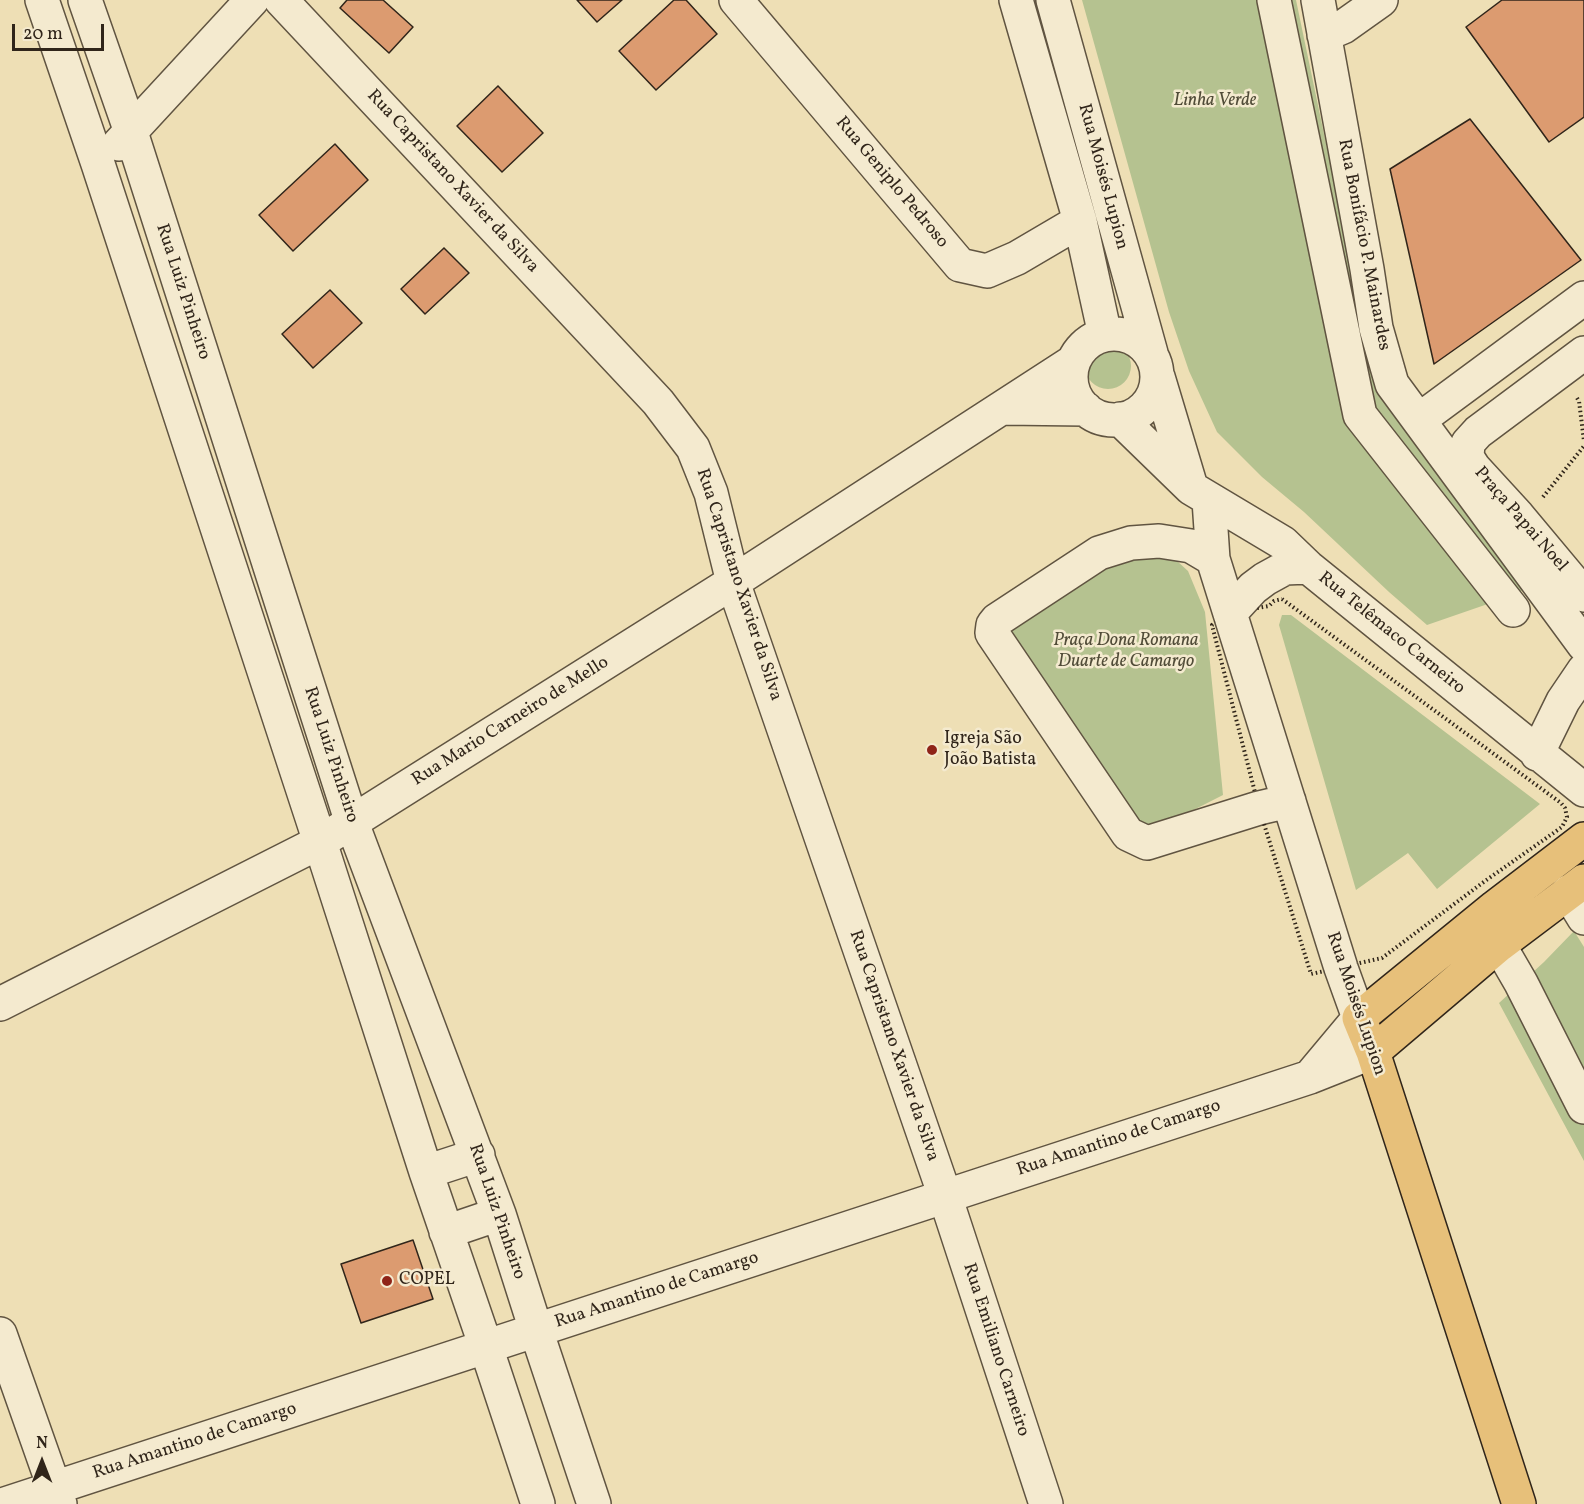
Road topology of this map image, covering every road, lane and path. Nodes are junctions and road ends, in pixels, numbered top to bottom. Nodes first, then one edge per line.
1 (42, 0) edge
2 (85, 0) edge
3 (252, 0) edge
4 (281, 0) edge
5 (736, 0) edge
6 (1016, 0) edge
7 (1053, 0) edge
8 (1274, 0) edge
9 (1318, 0) edge
10 (1381, 0) edge
11 (1324, 35) junction
12 (131, 132) junction
13 (98, 164) junction
14 (1080, 221) junction
15 (1584, 298) edge
16 (1105, 335) junction
17 (1584, 353) edge
18 (1074, 361) junction
19 (1154, 365) junction
20 (1003, 408) junction
21 (1086, 409) junction
22 (1120, 418) junction
23 (1419, 420) junction
24 (1584, 446) edge
25 (1200, 494) junction
26 (1518, 516) junction
27 (1213, 559) junction
28 (1308, 567) junction
29 (733, 582) junction
30 (1584, 595) edge
31 (1514, 610) dead end
32 (1230, 613) junction
33 (1584, 645) edge
34 (1584, 670) edge
35 (314, 705) junction
36 (280, 720) junction
37 (1537, 754) junction
38 (1584, 790) edge
39 (1274, 804) junction
40 (352, 823) junction
41 (1584, 839) edge
42 (320, 842) junction
43 (1579, 897) edge
44 (1495, 906) junction
45 (1507, 939) junction
46 (1341, 968) junction
47 (0, 1004) edge
48 (1359, 1018) junction
49 (1373, 1052) junction
50 (1310, 1077) junction
51 (1584, 1107) edge
52 (478, 1155) junction
53 (426, 1172) junction
54 (945, 1196) junction
55 (499, 1214) junction
56 (446, 1232) junction
57 (536, 1330) junction
58 (0, 1334) edge
59 (486, 1347) junction
60 (57, 1496) edge
61 (5, 1504) edge
62 (538, 1504) edge
63 (594, 1504) edge
64 (1046, 1504) edge
65 (1519, 1504) edge

1 - 13 street, Rua Luiz Pinheiro
2 - 12 street, Rua Luiz Pinheiro
3 - 12 street
4 - 29 street, Rua Capristano Xavier da Silva
5 - 14 street, Rua Geniplo Pedroso
6 - 14 street, Rua Moisés Lupion
7 - 19 street, Rua Moisés Lupion
8 - 31 street
9 - 11 street, Rua Bonifácio P. Mainardes
10 - 11 street
11 - 23 street, Rua Bonifácio P. Mainardes
12 - 13 street
12 - 35 street, Rua Luiz Pinheiro
13 - 36 street, Rua Luiz Pinheiro
14 - 16 street, Rua Moisés Lupion
15 - 23 street
16 - 18 street
16 - 19 street
17 - 26 street, Praça Papai Noel
18 - 20 street, Rua Mario Carneiro de Mello
18 - 21 street
19 - 22 street
19 - 25 street, Rua Moisés Lupion
20 - 21 street
20 - 29 street, Rua Mario Carneiro de Mello
21 - 22 street
22 - 25 street
23 - 33 street, Rua Bonifácio P. Mainardes
24 - 26 path
25 - 27 street, Rua Moisés Lupion
25 - 28 street, Rua Telêmaco Carneiro
26 - 30 street, Praça Papai Noel
27 - 32 street, Rua Moisés Lupion
27 - 39 street
28 - 32 street
28 - 37 street, Rua Telêmaco Carneiro
29 - 40 street, Rua Mario Carneiro de Mello
29 - 54 street, Rua Capristano Xavier da Silva
32 - 39 street, Rua Moisés Lupion
32 - 39 path
32 - 46 path
34 - 37 street
35 - 36 street
35 - 40 street, Rua Luiz Pinheiro
36 - 42 street, Rua Luiz Pinheiro
37 - 38 street, Rua Telêmaco Carneiro
39 - 46 street, Rua Moisés Lupion
39 - 46 path
40 - 42 street, Rua Mario Carneiro de Mello
40 - 52 street, Rua Luiz Pinheiro
41 - 44 main road
42 - 47 street, Rua Mario Carneiro de Mello
42 - 53 street, Rua Luiz Pinheiro
43 - 45 main road
44 - 45 main road
44 - 48 main road
45 - 49 main road
45 - 51 street
46 - 48 street, Rua Moisés Lupion
48 - 49 main road, Rua Moisés Lupion
48 - 50 street
49 - 50 street, Rua Amantino de Camargo
49 - 65 main road, Rua Moisés Lupion
50 - 54 street, Rua Amantino de Camargo
52 - 53 street
52 - 55 street, Rua Luiz Pinheiro
53 - 56 street, Rua Luiz Pinheiro
54 - 57 street, Rua Amantino de Camargo
54 - 64 street, Rua Emiliano Carneiro
55 - 56 street
55 - 57 street, Rua Luiz Pinheiro
56 - 59 street, Rua Luiz Pinheiro
57 - 59 street, Rua Amantino de Camargo
57 - 63 street, Rua Luiz Pinheiro
58 - 60 street
59 - 60 street, Rua Amantino de Camargo
59 - 62 street, Rua Luiz Pinheiro
60 - 61 street, Rua Amantino de Camargo

